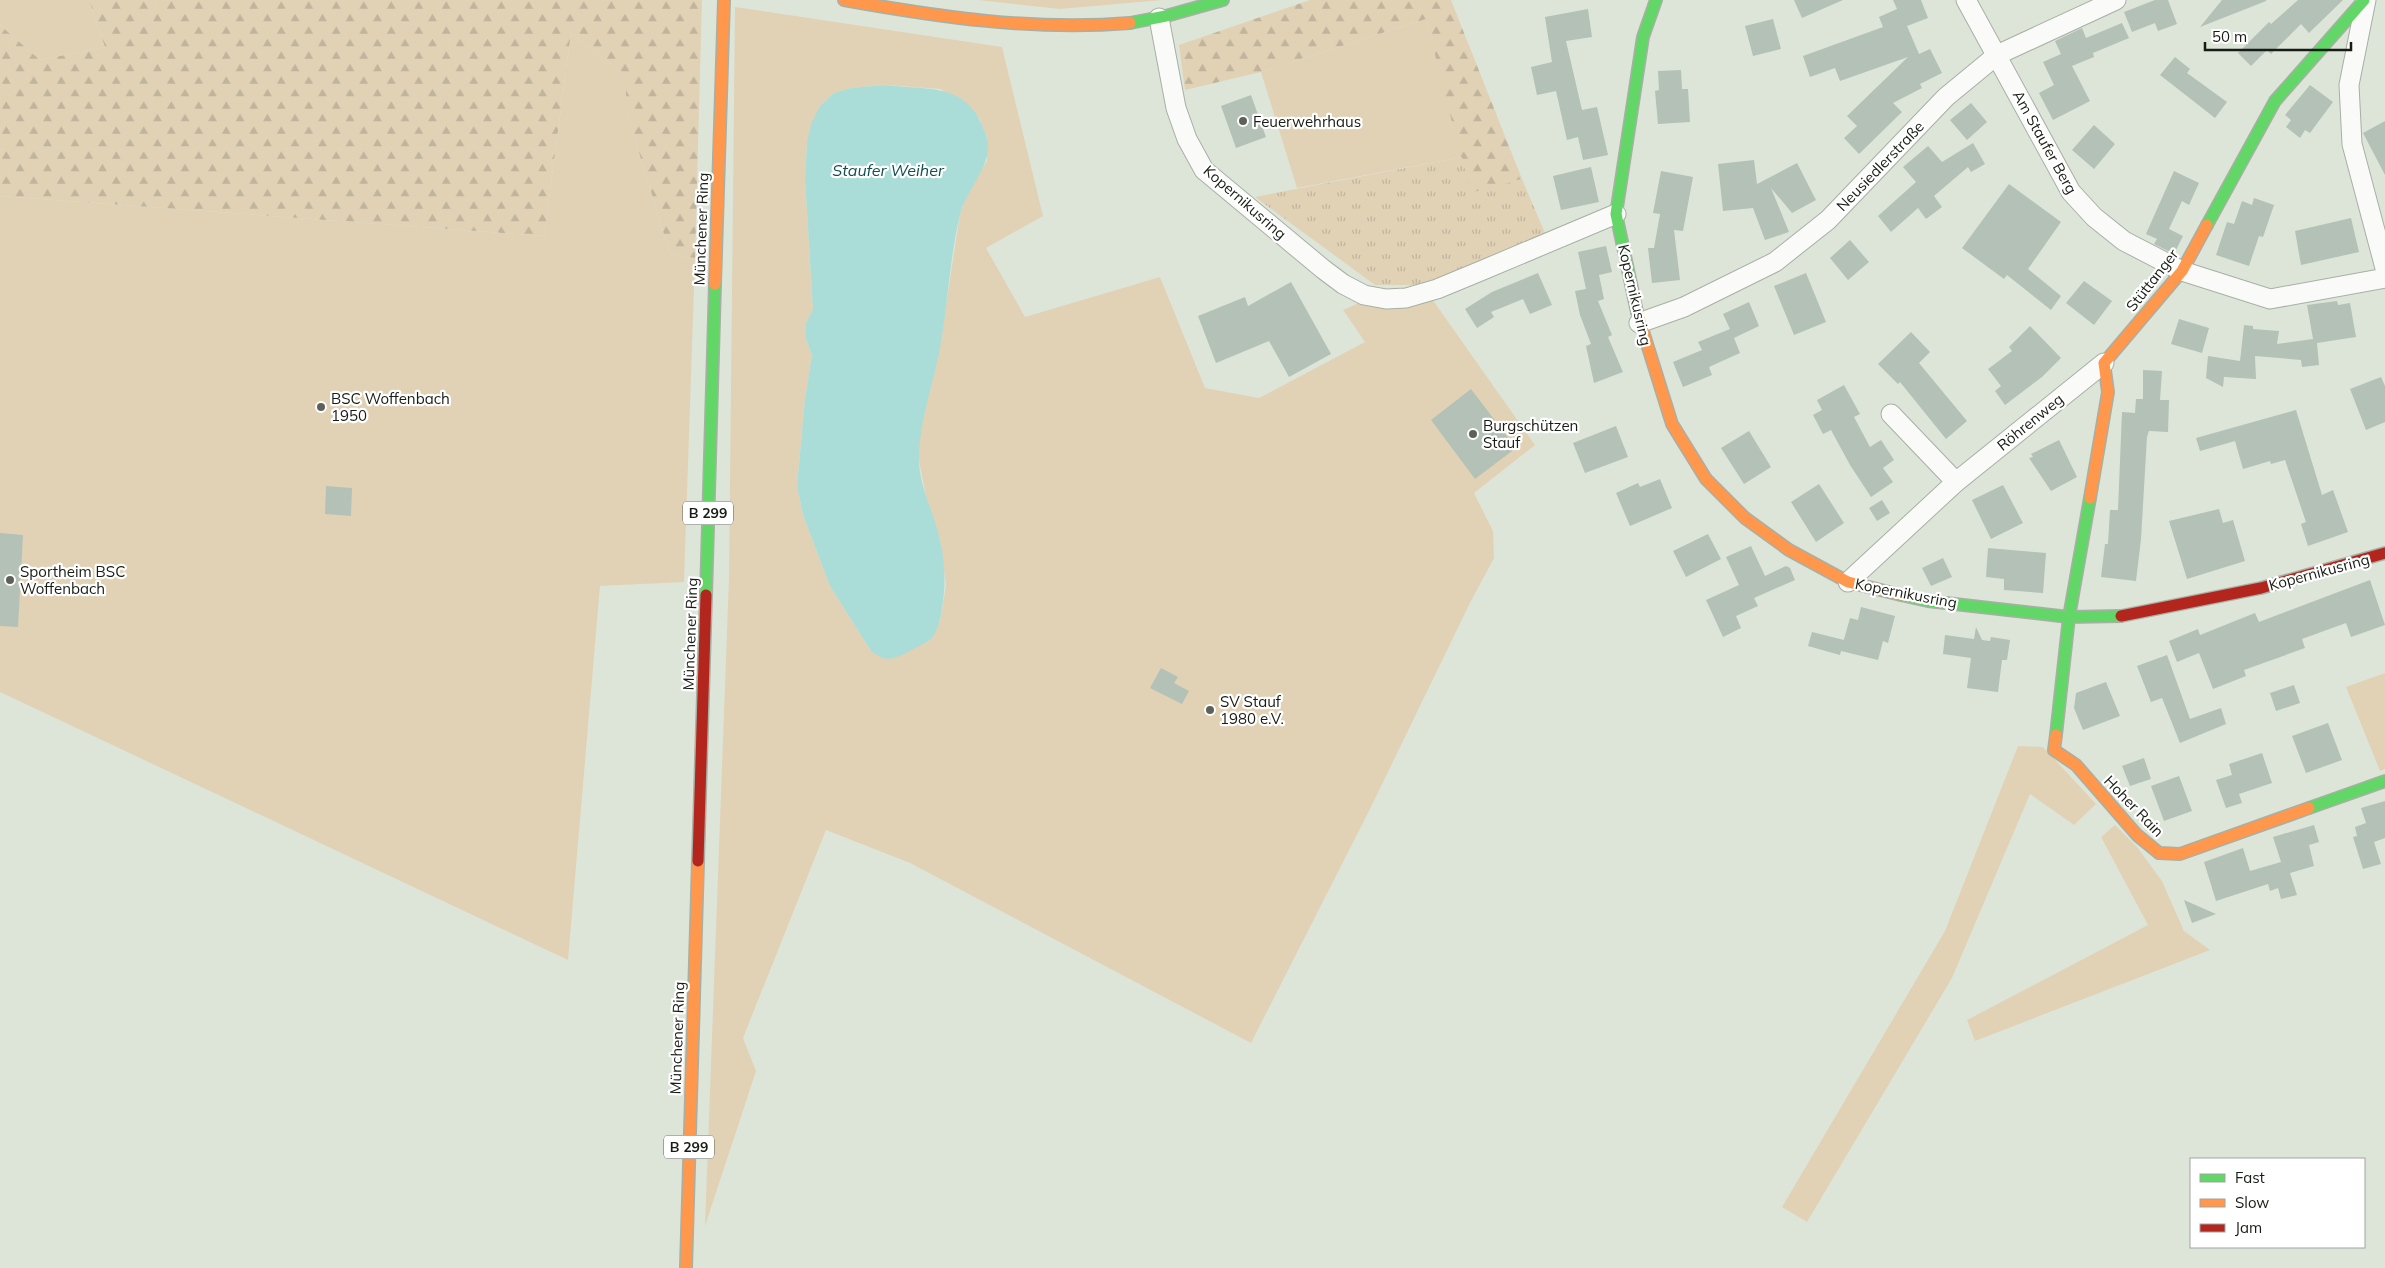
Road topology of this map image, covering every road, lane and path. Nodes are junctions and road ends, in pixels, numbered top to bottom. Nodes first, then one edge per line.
1 (724, 0) edge
2 (844, 0) edge
3 (1223, 0) edge
4 (1656, 0) edge
5 (1966, 0) edge
6 (2116, 0) edge
7 (2365, 0) edge
8 (1159, 18) junction
9 (1997, 55) junction
10 (1616, 214) junction
11 (2385, 268) edge
12 (2182, 271) junction
13 (2385, 278) edge
14 (1639, 323) junction
15 (2104, 363) junction
16 (1891, 414) dead end
17 (1956, 482) junction
18 (2385, 554) edge
19 (1848, 582) junction
20 (2069, 618) junction
21 (2385, 781) edge
22 (686, 1268) edge

1 - 22 street, Münchener Ring / B 299
2 - 8 street
3 - 8 street
4 - 10 street, Kopernikusring
5 - 9 street, Am Staufer Berg
6 - 9 street, Neusiedlerstraße
7 - 11 street
7 - 12 street, Stüttanger
8 - 10 street, Kopernikusring
9 - 12 street, Am Staufer Berg
9 - 14 street, Neusiedlerstraße
10 - 14 street, Kopernikusring
12 - 13 street, Am Staufer Berg
12 - 15 street, Stüttanger
14 - 19 street, Kopernikusring
15 - 17 street, Röhrenweg
15 - 20 street
16 - 17 street
17 - 19 street, Röhrenweg
18 - 20 street, Kopernikusring
19 - 20 street, Kopernikusring
20 - 21 street, Hoher Rain

